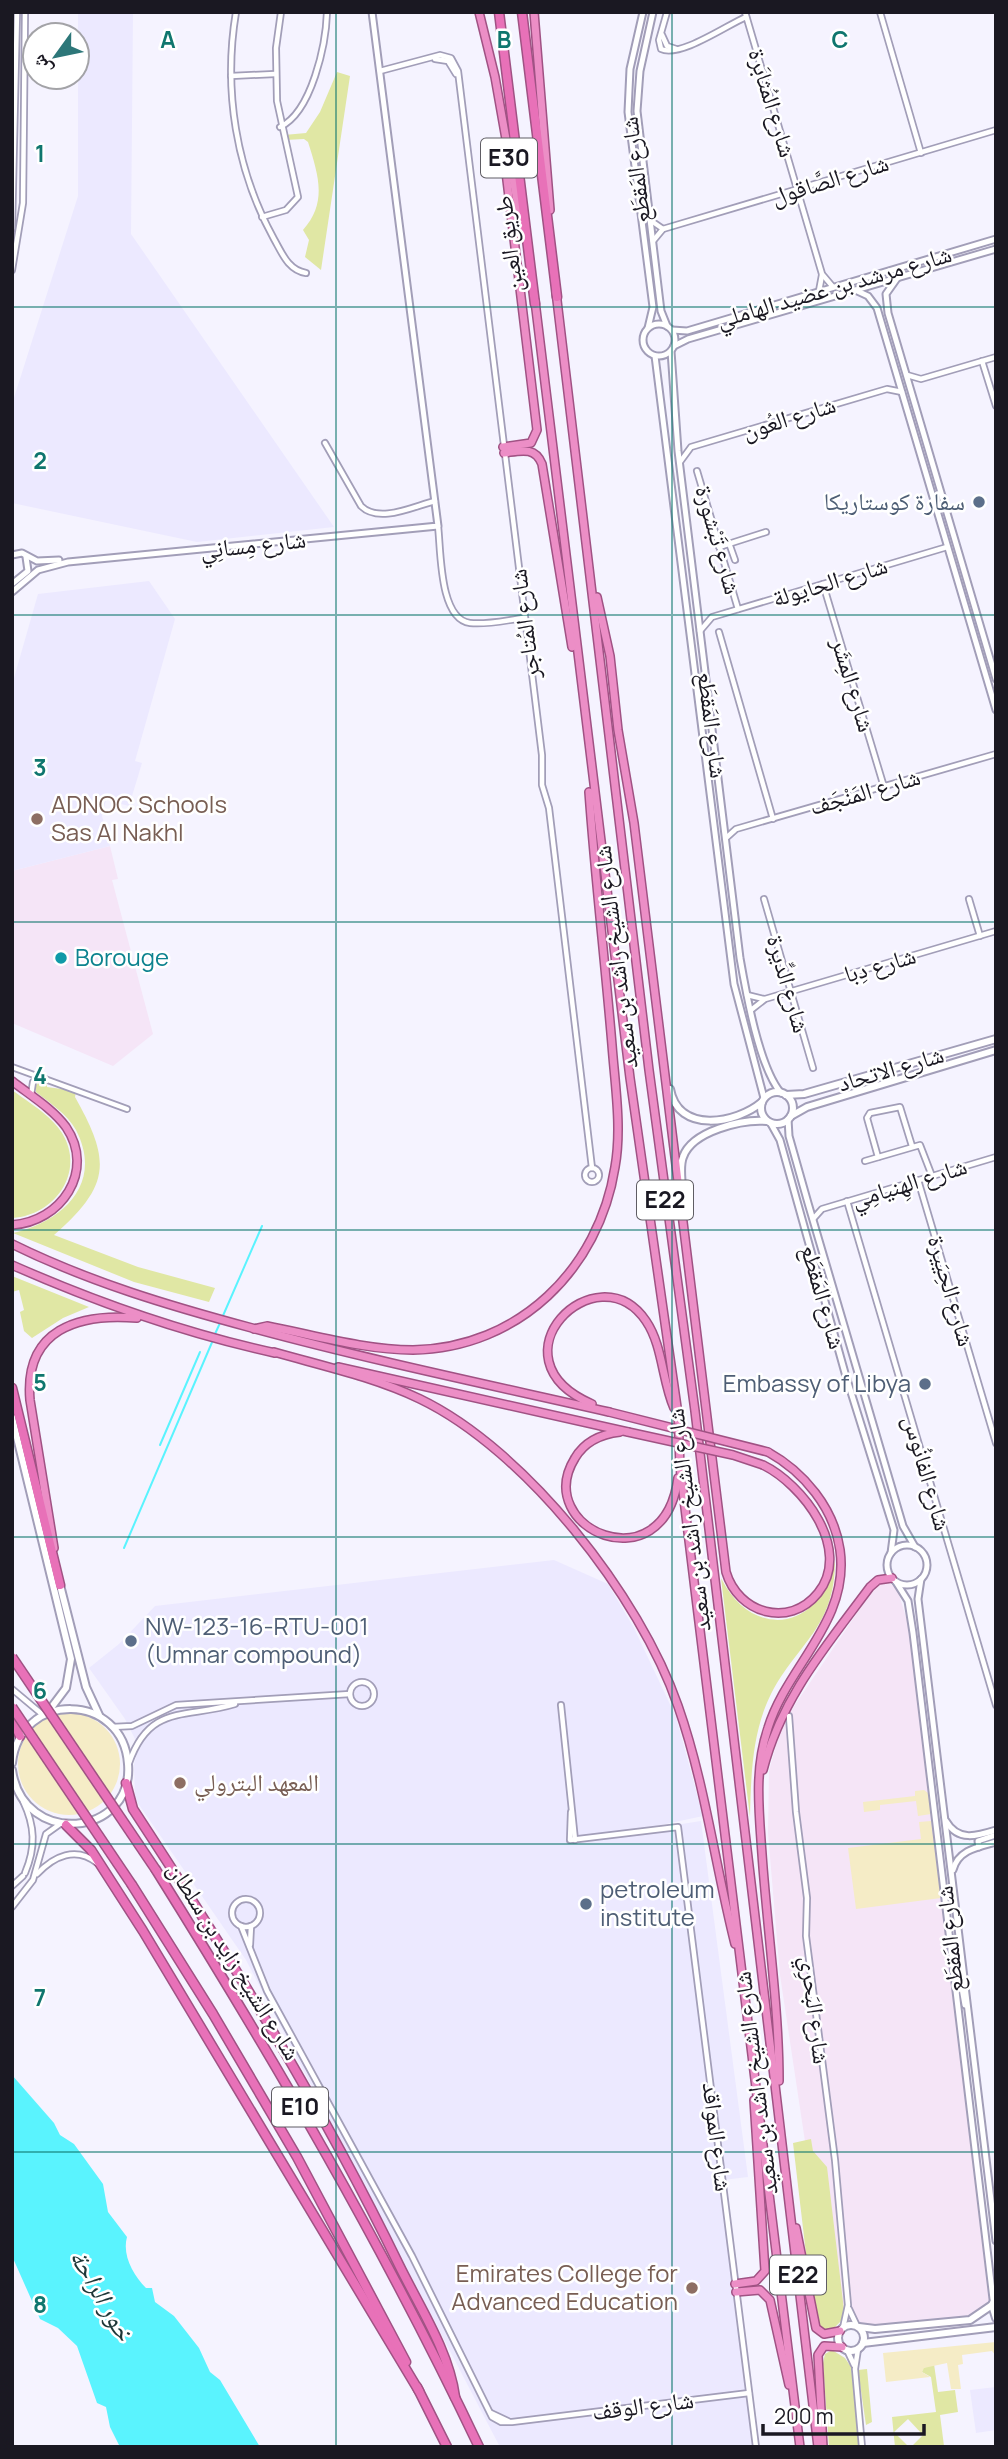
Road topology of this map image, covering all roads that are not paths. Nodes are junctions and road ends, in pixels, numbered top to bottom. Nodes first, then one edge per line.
1 (17, 12) edge
2 (25, 12) edge
3 (236, 12) edge
4 (281, 12) edge
5 (327, 12) edge
6 (372, 12) edge
7 (479, 12) edge
8 (499, 12) edge
9 (522, 12) edge
10 (534, 12) edge
11 (643, 12) edge
12 (653, 12) edge
13 (667, 12) edge
14 (880, 12) edge
15 (745, 14) edge
16 (380, 71) junction
17 (275, 74) junction
18 (231, 76) junction
19 (495, 77) junction
20 (280, 127) junction
21 (996, 130) edge
22 (921, 153) junction
23 (797, 190) junction
24 (262, 216) junction
25 (650, 220) junction
26 (12, 229) edge
27 (663, 229) junction
28 (996, 239) edge
29 (653, 241) junction
30 (996, 249) edge
31 (12, 270) edge
32 (306, 273) dead end
33 (822, 275) junction
34 (898, 277) junction
35 (833, 287) junction
36 (855, 290) junction
37 (819, 291) junction
38 (557, 297) junction
39 (535, 304) junction
40 (888, 313) junction
41 (880, 316) junction
42 (648, 328) junction
43 (670, 328) junction
44 (673, 349) junction
45 (655, 356) junction
46 (996, 357) edge
47 (982, 361) junction
48 (907, 375) junction
49 (898, 378) junction
50 (921, 379) junction
51 (887, 389) junction
52 (911, 391) junction
53 (902, 392) junction
54 (996, 406) edge
55 (677, 441) junction
56 (325, 443) dead end
57 (691, 447) junction
58 (503, 450) junction
59 (680, 463) junction
60 (697, 471) dead end
61 (435, 500) junction
62 (438, 526) junction
63 (766, 532) dead end
64 (678, 533) junction
65 (729, 543) junction
66 (719, 547) junction
67 (947, 547) junction
68 (22, 553) junction
69 (12, 555) edge
70 (735, 560) dead end
71 (68, 562) junction
72 (965, 573) junction
73 (591, 576) junction
74 (956, 576) junction
75 (12, 584) edge
76 (823, 584) junction
77 (12, 592) edge
78 (696, 598) junction
79 (738, 610) junction
80 (697, 611) junction
81 (712, 617) junction
82 (524, 618) junction
83 (700, 631) junction
84 (719, 632) dead end
85 (996, 679) edge
86 (582, 699) junction
87 (699, 704) junction
88 (996, 710) edge
89 (584, 716) junction
90 (711, 724) junction
91 (995, 755) edge
92 (884, 787) junction
93 (773, 819) junction
94 (724, 826) junction
95 (736, 830) junction
96 (726, 838) junction
97 (764, 899) dead end
98 (970, 899) dead end
99 (996, 931) edge
100 (980, 936) junction
101 (791, 991) junction
102 (747, 995) junction
103 (765, 999) junction
104 (751, 1010) junction
105 (996, 1038) edge
106 (996, 1050) edge
107 (662, 1055) junction
108 (12, 1067) edge
109 (813, 1068) dead end
110 (40, 1075) junction
111 (12, 1081) edge
112 (784, 1094) junction
113 (32, 1097) junction
114 (763, 1100) junction
115 (127, 1109) dead end
116 (789, 1118) junction
117 (769, 1121) junction
118 (912, 1146) junction
119 (878, 1157) junction
120 (996, 1157) edge
121 (865, 1161) dead end
122 (592, 1168) dead end
123 (932, 1176) junction
124 (918, 1180) junction
125 (847, 1201) junction
126 (808, 1203) junction
127 (822, 1209) junction
128 (681, 1210) junction
129 (813, 1220) junction
130 (12, 1225) edge
131 (12, 1244) edge
132 (12, 1265) edge
133 (145, 1319) junction
134 (254, 1329) junction
135 (274, 1352) junction
136 (12, 1388) edge
137 (608, 1412) junction
138 (678, 1414) junction
139 (12, 1417) edge
140 (628, 1432) junction
141 (996, 1443) edge
142 (680, 1467) junction
143 (915, 1547) junction
144 (891, 1553) junction
145 (921, 1579) junction
146 (894, 1580) junction
147 (60, 1585) junction
148 (12, 1657) edge
149 (12, 1689) edge
150 (350, 1694) junction
151 (239, 1703) junction
152 (561, 1705) dead end
153 (996, 1705) edge
154 (12, 1707) edge
155 (45, 1714) junction
156 (789, 1716) dead end
157 (100, 1717) junction
158 (12, 1720) edge
159 (112, 1727) junction
160 (17, 1740) edge
161 (12, 1763) edge
162 (128, 1764) junction
163 (12, 1770) edge
164 (13, 1780) edge
165 (126, 1783) junction
166 (758, 1788) junction
167 (21, 1797) junction
168 (944, 1817) junction
169 (63, 1824) junction
170 (996, 1833) edge
171 (996, 1842) edge
172 (979, 1847) junction
173 (108, 1876) junction
174 (34, 1877) junction
175 (952, 1880) junction
176 (12, 1886) edge
177 (12, 1907) edge
178 (241, 1926) junction
179 (251, 1926) junction
180 (950, 1938) junction
181 (251, 1952) junction
182 (962, 1960) junction
183 (739, 1963) junction
184 (953, 1972) junction
185 (970, 2014) junction
186 (755, 2082) junction
187 (778, 2102) junction
188 (789, 2200) junction
189 (994, 2204) edge
190 (996, 2241) edge
191 (736, 2288) junction
192 (994, 2300) edge
193 (848, 2305) junction
194 (996, 2318) edge
195 (858, 2326) junction
196 (996, 2327) edge
197 (841, 2330) junction
198 (861, 2346) junction
199 (844, 2348) junction
200 (855, 2369) junction
201 (419, 2391) junction
202 (749, 2393) junction
203 (455, 2397) junction
204 (795, 2406) junction
205 (447, 2447) edge
206 (479, 2447) edge
207 (756, 2447) edge
208 (800, 2447) edge
209 (821, 2447) edge
210 (862, 2447) edge

1 - 26 street
2 - 31 street
3 - 18 street
4 - 17 street
5 - 20 street
6 - 16 street
7 - 19 highway, E30
8 - 39 highway, طريق العين / E22
9 - 38 highway, طريق العين / E22
10 - 38 highway, E30
11 - 42 street, شارع المَقطَع
12 - 25 street, شارع المَقطَع
13 - 15 street
14 - 22 street
15 - 23 street, شارع المُثابَرة
16 - 58 street, شارع المُتاجر
16 - 61 street
17 - 18 street
17 - 20 street
18 - 24 street
19 - 39 highway, E30
19 - 58 highway
20 - 24 street
21 - 22 street, شارع الصَّاقول
22 - 23 street, شارع الصَّاقول
23 - 27 street, شارع الصَّاقول
23 - 33 street, شارع المُثابَرة
24 - 32 street
25 - 27 street
25 - 29 street, شارع المَقطَع
27 - 29 street
28 - 35 street, شارع مرشد بن عضيد الهاملي
29 - 43 street, شارع المَقطَع
30 - 34 street, شارع مرشد بن عضيد الهاملي
33 - 35 street, شارع المُثابَرة
33 - 37 street, شارع المُثابَرة
34 - 36 street, شارع مرشد بن عضيد الهاملي
34 - 40 street
35 - 37 street, شارع مرشد بن عضيد الهاملي
36 - 41 street
36 - 44 street, شارع مرشد بن عضيد الهاملي
37 - 43 street, شارع مرشد بن عضيد الهاملي
38 - 73 highway, شارع الشيخ راشد بن سعيد / E22
39 - 86 highway, شارع الشيخ راشد بن سعيد / E22
40 - 41 street
40 - 48 street
41 - 49 street
42 - 43 street
42 - 45 street
43 - 44 street
44 - 45 street
44 - 55 street, شارع المَقطَع
45 - 64 street, شارع المَقطَع
46 - 47 street
47 - 50 street
47 - 54 street
48 - 50 street
48 - 52 street
49 - 51 street, شارع العُون
49 - 53 street
50 - 52 street
51 - 53 street, شارع العُون
51 - 57 street, شارع العُون
52 - 72 street
53 - 67 street
55 - 57 street
55 - 59 street, شارع المَقطَع
56 - 61 street
57 - 59 street
58 - 82 street, شارع المُتاجر
58 - 86 highway
59 - 78 street, شارع المَقطَع
60 - 66 street, شارع تَبْشورة
61 - 62 street
62 - 71 street, شارع مِسانِي
62 - 82 street
63 - 65 street
64 - 78 street
64 - 87 street, شارع المَقطَع
65 - 66 street
65 - 70 street
66 - 79 street, شارع تَبْشورة
67 - 74 street
67 - 76 street, شارع الحايولة
68 - 69 street, شارع مِسانِي
68 - 71 street, شارع مِسانِي
68 - 75 street
71 - 77 street, شارع مِسانِي
72 - 74 street
72 - 85 street
73 - 107 highway
73 - 187 highway, شارع الشيخ راشد بن سعيد / E22
74 - 88 street
76 - 79 street, شارع الحايولة
76 - 92 street, شارع المِشَر
78 - 80 street, شارع المَقطَع
79 - 81 street, شارع الحايولة
80 - 81 street
80 - 83 street, شارع المَقطَع
81 - 83 street
82 - 122 street, شارع المُتاجر
83 - 90 street, شارع المَقطَع
84 - 93 street
86 - 89 highway, شارع الشيخ راشد بن سعيد / E22
87 - 90 street
87 - 114 street, شارع المَقطَع
89 - 134 highway
89 - 138 highway, شارع الشيخ راشد بن سعيد / E22
90 - 94 street, شارع المَقطَع
91 - 92 street, شارع المَنْجَف
92 - 93 street, شارع المَنْجَف
93 - 95 street, شارع المَنْجَف
94 - 95 street
94 - 96 street, شارع المَقطَع
95 - 96 street, شارع المَنْجَف
96 - 102 street, شارع المَقطَع
97 - 101 street, شارع الدِّيرة
98 - 100 street
99 - 100 street, شارع دِبا
100 - 101 street, شارع دِبا
101 - 103 street, شارع دِبا
101 - 109 street, شارع الدِّيرة
102 - 103 street, شارع دِبا
102 - 104 street, شارع المَقطَع
103 - 104 street, شارع دِبا
104 - 112 street, شارع المَقطَع
105 - 112 main road, شارع الاتحاد
106 - 116 main road, شارع الاتحاد
107 - 114 main road
107 - 128 highway
108 - 110 street
110 - 113 street
110 - 115 street
111 - 113 highway
112 - 114 main road
112 - 116 main road
113 - 130 highway
114 - 117 main road
116 - 117 main road
116 - 126 street, شارع المَقطَع
117 - 128 main road
117 - 144 street, شارع المَقطَع
118 - 119 street
118 - 119 street
118 - 123 street
119 - 121 street
120 - 123 street, شارع الهِنيامِي
123 - 124 street, شارع الهِنيامِي
124 - 125 street, شارع الهِنيامِي
124 - 141 street, شارع الحِيَيرة
125 - 127 street, شارع الهِنيامِي
125 - 153 street, شارع الفانُوس
126 - 127 street, شارع الهِنيامِي
126 - 129 street, شارع المَقطَع
127 - 129 street, شارع الهِنيامِي
128 - 140 highway, bridge
129 - 143 street, شارع المَقطَع
131 - 134 highway
132 - 133 highway
133 - 135 highway
133 - 147 highway
134 - 137 highway
135 - 140 highway
135 - 183 highway
136 - 147 highway
137 - 138 highway
137 - 166 highway, bridge
138 - 142 highway, شارع الشيخ راشد بن سعيد / E22
139 - 155 main road
140 - 142 highway
142 - 183 highway, شارع الشيخ راشد بن سعيد / E22
143 - 144 street
143 - 145 street
144 - 146 street
145 - 146 street
145 - 168 street, شارع المَقطَع
146 - 166 highway
146 - 180 street, شارع المَقطَع
147 - 157 main road
148 - 203 highway, شارع الشيخ زايد بن سلطان / E10, bridge
149 - 155 street
150 - 150 street
150 - 151 street
151 - 159 street
151 - 162 street
152 - 191 street, شارع المواقد
154 - 201 highway, شارع الشيخ زايد بن سلطان / E10, bridge
155 - 157 main road
155 - 160 main road
156 - 193 street, شارع البَحرِي
157 - 159 main road
158 - 160 highway
159 - 162 main road
160 - 161 main road
162 - 165 main road
163 - 164 main road
164 - 167 main road
165 - 169 main road
165 - 203 highway
166 - 187 highway
167 - 169 main road
167 - 176 street
168 - 170 street
168 - 175 street, شارع المَقطَع
169 - 173 highway
169 - 174 street
170 - 172 street
171 - 172 street
172 - 175 street
173 - 174 street
173 - 201 highway
174 - 177 street
175 - 182 street, شارع المَقطَع
178 - 179 street
178 - 179 street
178 - 181 street
179 - 181 street
180 - 182 street
180 - 184 street, شارع المَقطَع
181 - 202 street, شارع الوقف
182 - 185 street, شارع المَقطَع
183 - 186 highway, شارع الشيخ راشد بن سعيد / E22
184 - 185 street
184 - 192 street, شارع المَقطَع
185 - 189 street, شارع المَقطَع
186 - 191 highway
186 - 204 highway, شارع الشيخ راشد بن سعيد / E22
187 - 188 highway, شارع الشيخ راشد بن سعيد / E22
188 - 197 highway
188 - 209 highway, شارع الشيخ راشد بن سعيد / E22
189 - 190 street, شارع المَقطَع
191 - 202 street, شارع المواقد
191 - 204 highway
192 - 194 main road
192 - 195 main road
193 - 195 street, شارع البَحرِي
193 - 197 street, شارع البَحرِي
195 - 197 main road
195 - 198 main road
196 - 198 main road
197 - 199 main road
198 - 199 main road
198 - 200 street
199 - 200 street
199 - 209 highway
200 - 210 street
201 - 205 highway, شارع الشيخ زايد بن سلطان / E10
202 - 207 street, شارع المواقد
203 - 206 highway, شارع الشيخ زايد بن سلطان / E10
204 - 208 highway, شارع الشيخ راشد بن سعيد / E22

